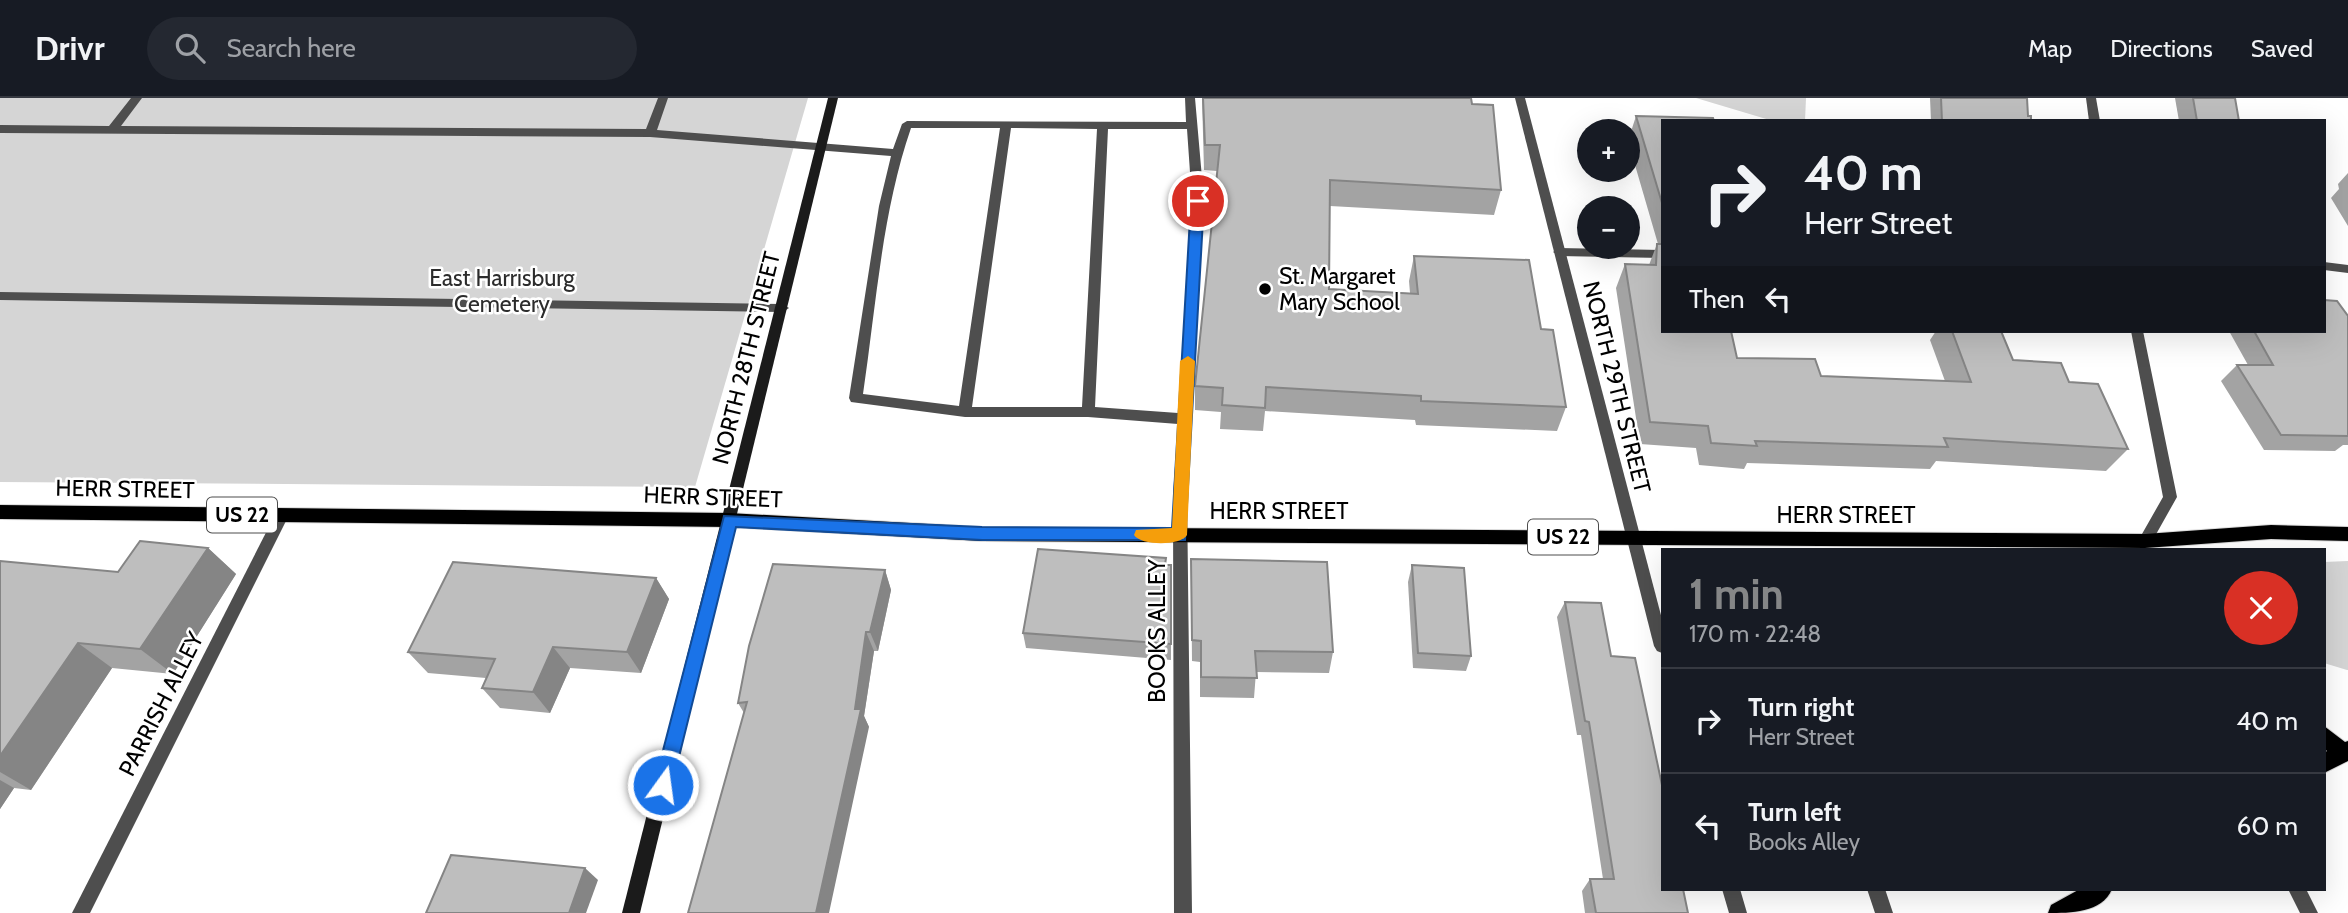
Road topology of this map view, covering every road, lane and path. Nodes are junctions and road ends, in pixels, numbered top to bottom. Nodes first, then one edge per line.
1 (137, 98) edge
2 (663, 98) edge
3 (833, 98) edge
4 (1190, 98) edge
5 (1520, 98) edge
6 (2091, 98) edge
7 (2095, 119) edge
8 (1191, 125) junction
9 (1103, 126) junction
10 (1006, 127) junction
11 (0, 129) edge
12 (111, 130) junction
13 (650, 133) junction
14 (820, 146) junction
15 (897, 153) junction
16 (1559, 251) junction
17 (1661, 254) edge
18 (2326, 266) edge
19 (2348, 269) edge
20 (0, 296) edge
21 (783, 308) junction
22 (2137, 333) edge
23 (965, 412) junction
24 (1088, 412) junction
25 (1184, 419) junction
26 (0, 512) edge
27 (282, 515) junction
28 (729, 520) junction
29 (2348, 534) edge
30 (1179, 535) junction
31 (1632, 538) junction
32 (2147, 545) edge
33 (1661, 642) edge
34 (2326, 737) edge
35 (2345, 751) edge
36 (2326, 763) edge
37 (1732, 891) edge
38 (1877, 891) edge
39 (2098, 891) edge
40 (2298, 891) edge
41 (81, 913) edge
42 (631, 913) edge
43 (1183, 913) edge
44 (1738, 913) edge
45 (1884, 913) edge
46 (2059, 913) edge
47 (2309, 913) edge

1 - 12 street
2 - 13 street
3 - 14 street, NORTH 28TH STREET
4 - 8 street, BOOKS ALLEY
5 - 16 street, NORTH 29TH STREET
6 - 7 street
8 - 9 street
8 - 25 street, BOOKS ALLEY
9 - 10 street
9 - 24 street
10 - 15 street
10 - 23 street
11 - 12 street
12 - 13 street
13 - 14 street
14 - 15 street
14 - 21 street, NORTH 28TH STREET
15 - 23 street
16 - 17 street
16 - 31 street, NORTH 29TH STREET
18 - 19 street
20 - 21 street
21 - 28 street, NORTH 28TH STREET
22 - 32 street
23 - 24 street
24 - 25 street
25 - 30 street, BOOKS ALLEY
26 - 27 main road, HERR STREET / US 22
27 - 28 main road, HERR STREET / US 22
27 - 41 street, PARRISH ALLEY
28 - 30 main road, HERR STREET / US 22
28 - 42 street, NORTH 28TH STREET
29 - 32 main road, HERR STREET / US 22
30 - 31 main road, HERR STREET / US 22
30 - 43 street, BOOKS ALLEY
31 - 32 main road, HERR STREET / US 22
31 - 33 street, NORTH 29TH STREET
34 - 35 main road
35 - 36 main road
37 - 44 street
38 - 45 street
39 - 46 main road
40 - 47 street

